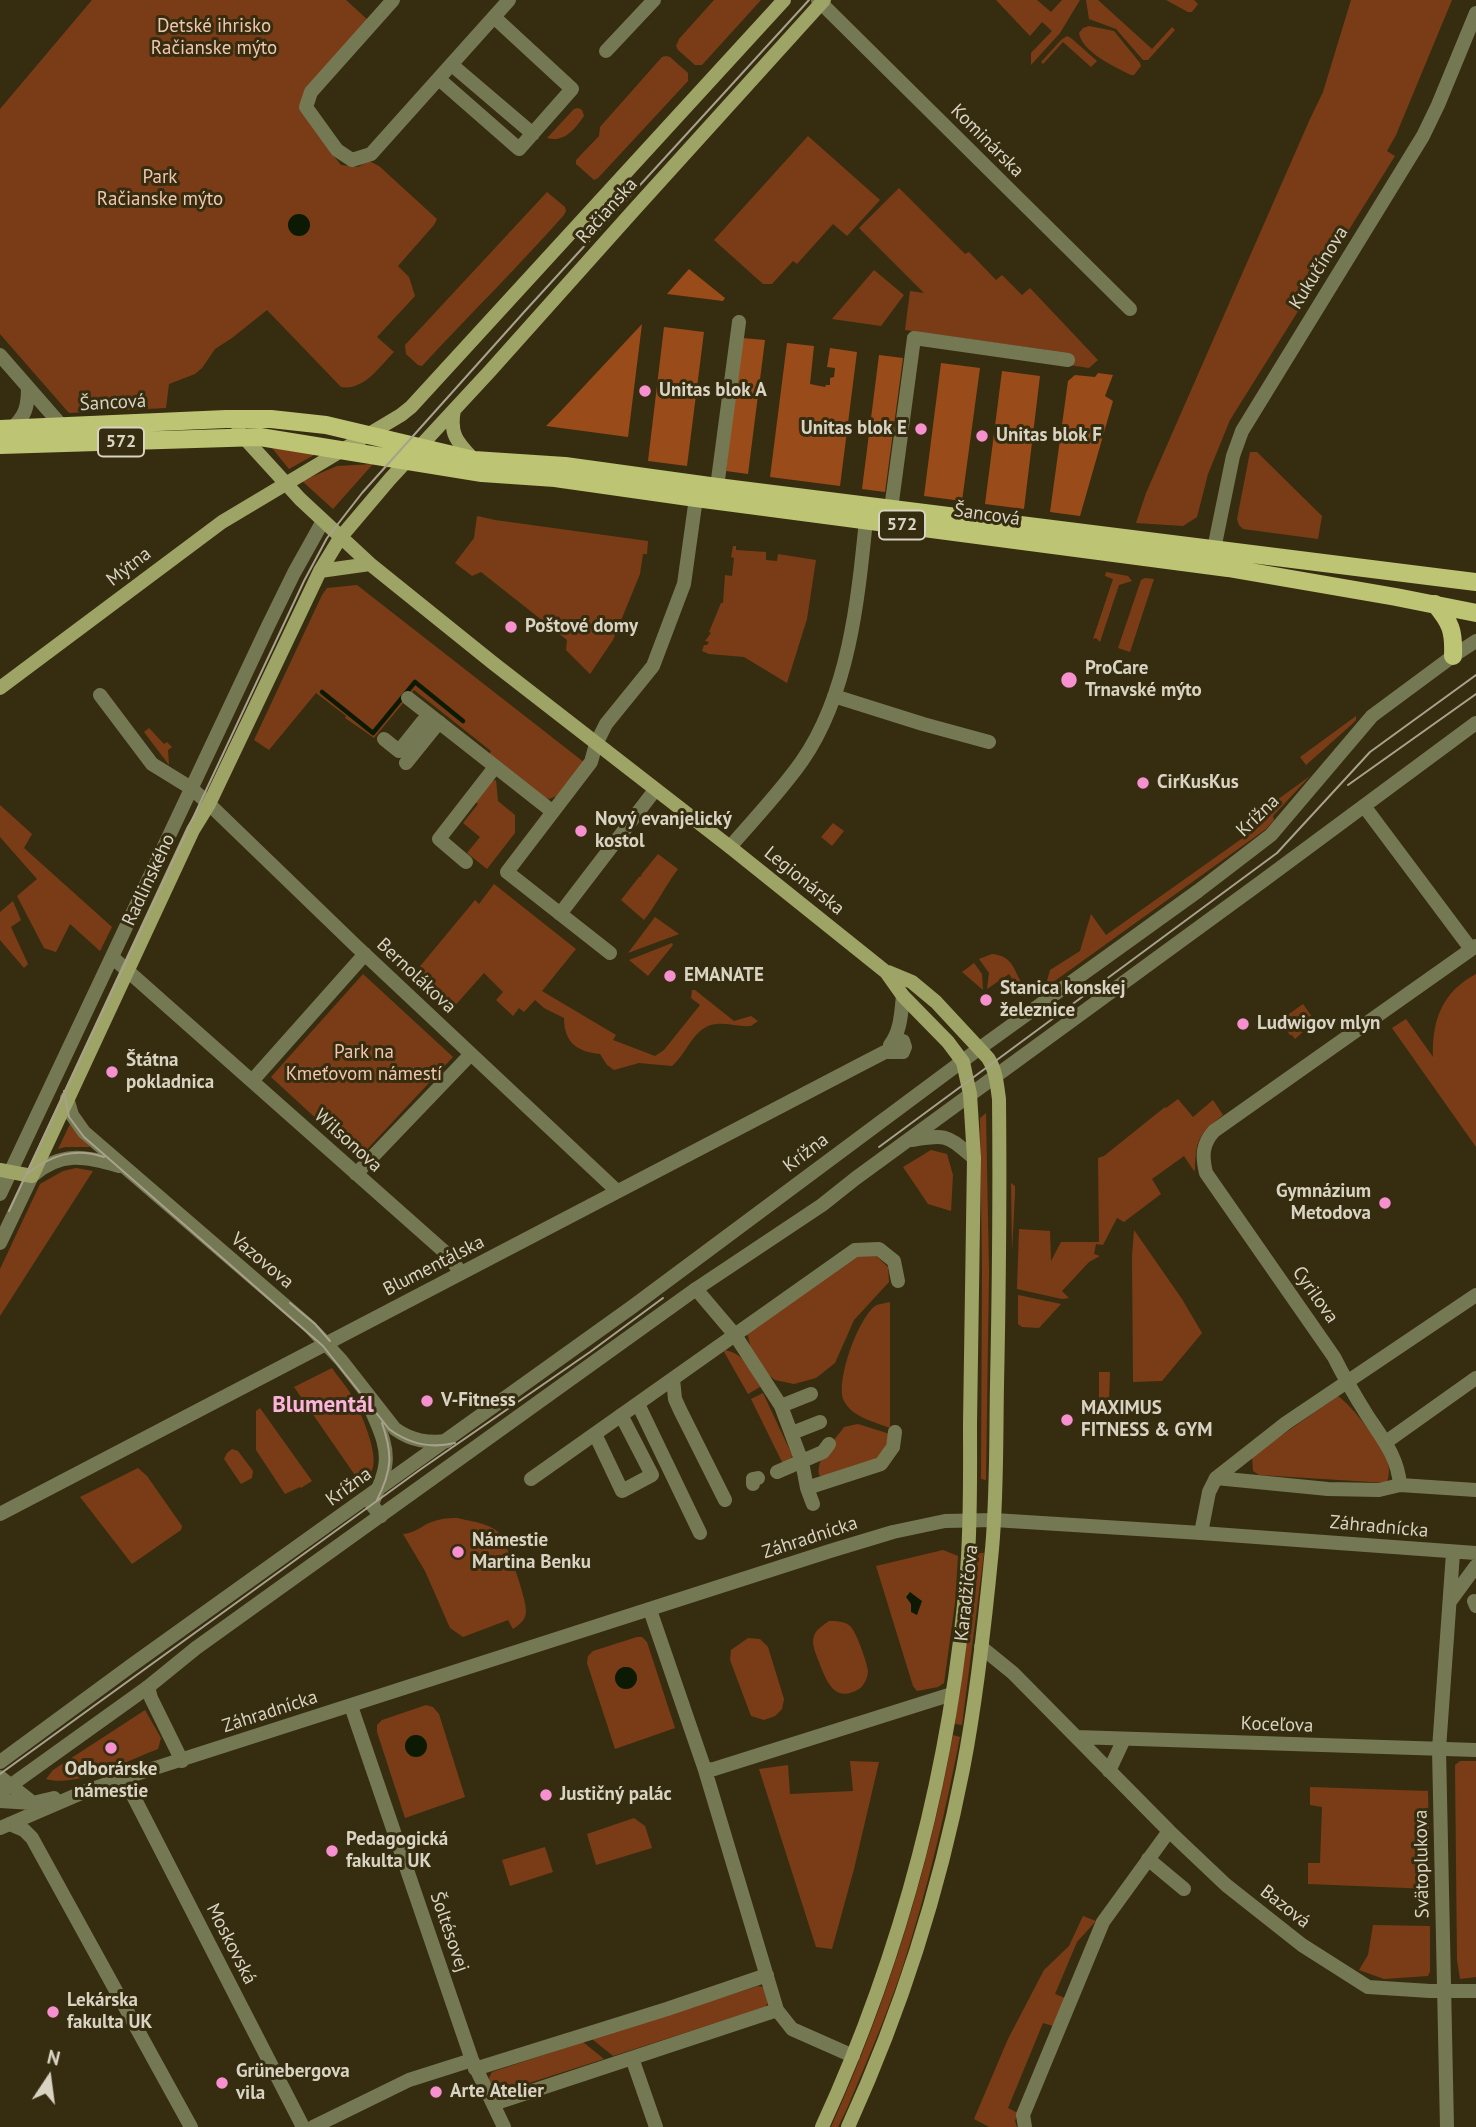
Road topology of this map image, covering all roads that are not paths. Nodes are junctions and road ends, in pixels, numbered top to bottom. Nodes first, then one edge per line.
1 (393, 0) edge
2 (509, 0) edge
3 (653, 0) edge
4 (784, 0) edge
5 (821, 1) edge
6 (1476, 13) edge
7 (494, 17) junction
8 (606, 51) dead end
9 (452, 65) junction
10 (439, 79) junction
11 (533, 134) junction
12 (1130, 309) dead end
13 (739, 322) dead end
14 (0, 355) edge
15 (1068, 360) dead end
16 (28, 387) junction
17 (454, 410) junction
18 (229, 419) junction
19 (62, 426) junction
20 (6, 429) edge
21 (367, 434) junction
22 (242, 436) junction
23 (0, 445) edge
24 (342, 450) junction
25 (412, 454) junction
26 (474, 460) junction
27 (285, 484) junction
28 (717, 487) junction
29 (695, 498) junction
30 (891, 509) junction
31 (866, 520) junction
32 (323, 521) junction
33 (340, 538) junction
34 (1214, 549) junction
35 (370, 565) junction
36 (320, 571) junction
37 (1476, 582) edge
38 (1435, 604) junction
39 (1476, 613) edge
40 (1476, 641) edge
41 (1453, 656) junction
42 (0, 688) edge
43 (100, 695) dead end
44 (834, 696) junction
45 (408, 698) dead end
46 (439, 722) junction
47 (1476, 723) edge
48 (384, 739) dead end
49 (989, 742) dead end
50 (596, 744) junction
51 (406, 763) dead end
52 (495, 767) junction
53 (191, 788) junction
54 (655, 790) junction
55 (209, 804) junction
56 (1364, 806) junction
57 (553, 812) junction
58 (730, 847) junction
59 (466, 862) dead end
60 (560, 914) junction
61 (1473, 947) edge
62 (610, 953) dead end
63 (365, 954) junction
64 (112, 957) junction
65 (128, 970) junction
66 (886, 972) junction
67 (903, 996) junction
68 (979, 1048) junction
69 (471, 1054) junction
70 (963, 1062) junction
71 (996, 1077) junction
72 (252, 1081) junction
73 (970, 1094) junction
74 (67, 1098) junction
75 (907, 1141) junction
76 (974, 1158) junction
77 (124, 1167) junction
78 (5, 1171) edge
79 (356, 1174) junction
80 (32, 1176) junction
81 (617, 1191) junction
82 (0, 1194) edge
83 (0, 1243) edge
84 (461, 1273) junction
85 (898, 1281) dead end
86 (696, 1289) junction
87 (1476, 1295) edge
88 (735, 1335) junction
89 (327, 1344) junction
90 (1476, 1378) edge
91 (673, 1379) junction
92 (1346, 1381) junction
93 (365, 1393) junction
94 (811, 1394) dead end
95 (638, 1404) junction
96 (781, 1406) junction
97 (621, 1415) junction
98 (820, 1422) dead end
99 (895, 1432) dead end
100 (792, 1433) junction
101 (594, 1434) junction
102 (447, 1441) junction
103 (1386, 1442) junction
104 (829, 1444) dead end
105 (802, 1462) junction
106 (777, 1472) dead end
107 (1216, 1478) junction
108 (531, 1479) dead end
109 (1400, 1485) junction
110 (807, 1488) junction
111 (1476, 1490) edge
112 (376, 1492) junction
113 (724, 1500) dead end
114 (813, 1504) dead end
115 (0, 1514) edge
116 (381, 1516) junction
117 (970, 1520) junction
118 (994, 1520) junction
119 (1201, 1532) junction
120 (700, 1533) dead end
121 (1453, 1553) junction
122 (1476, 1553) edge
123 (1476, 1566) edge
124 (1450, 1601) junction
125 (650, 1610) junction
126 (981, 1647) junction
127 (148, 1687) junction
128 (952, 1695) junction
129 (351, 1706) junction
130 (1076, 1737) junction
131 (1124, 1739) junction
132 (1439, 1749) junction
133 (1476, 1750) edge
134 (182, 1761) junction
135 (0, 1762) edge
136 (705, 1770) junction
137 (1109, 1771) junction
138 (124, 1779) junction
139 (4, 1785) edge
140 (86, 1791) junction
141 (0, 1801) edge
142 (33, 1802) junction
143 (5, 1826) edge
144 (1169, 1831) junction
145 (1148, 1859) junction
146 (1184, 1889) dead end
147 (767, 1975) junction
148 (1444, 1991) junction
149 (1476, 1991) edge
150 (777, 2010) junction
151 (853, 2056) junction
152 (632, 2058) junction
153 (473, 2064) junction
154 (493, 2104) junction
155 (191, 2127) edge
156 (303, 2127) edge
157 (313, 2127) edge
158 (504, 2127) edge
159 (656, 2127) edge
160 (822, 2127) edge
161 (848, 2127) edge
162 (1025, 2127) edge
163 (1447, 2127) edge

1 - 10 street
2 - 7 street
3 - 8 street
4 - 21 main road, Račianska
5 - 12 street, Kominárska
5 - 17 main road, Račianska
6 - 34 street, Kukučínova
7 - 9 street
7 - 11 street
9 - 10 street
9 - 11 street
10 - 11 street
13 - 28 street
14 - 16 street
15 - 30 street
16 - 19 street
16 - 20 street
17 - 25 main road, Račianska
17 - 26 main road
18 - 19 main road, Šancová / 572
18 - 21 main road, 572
18 - 22 main road, Legionárska
19 - 20 main road, Šancová / 572
21 - 24 main road, Račianska
21 - 25 main road, 572
22 - 23 main road, Šancová / 572
22 - 24 main road, 572
22 - 27 main road, Legionárska
24 - 25 main road, 572
24 - 27 main road, Mýtna
25 - 26 main road, Šancová / 572
25 - 29 main road, Šancová / 572
25 - 33 main road, Račianska
26 - 28 main road, Šancová / 572
27 - 32 main road, Legionárska
27 - 42 main road, Mýtna
28 - 30 main road, Šancová / 572
29 - 31 main road, Šancová / 572
29 - 50 street
30 - 34 main road, Šancová / 572
31 - 38 main road, Šancová / 572
31 - 44 street
32 - 33 main road, Legionárska
32 - 53 street, Radlinského
33 - 35 main road, Legionárska
33 - 36 main road, Radlinského
34 - 37 main road, Šancová / 572
35 - 36 main road
35 - 50 main road, Legionárska
36 - 55 main road, Radlinského
38 - 39 main road, Šancová / 572
38 - 41 main road
40 - 41 street, Krížna
41 - 68 street, Krížna
43 - 53 street, Bernolákova
44 - 49 street
44 - 58 street
45 - 46 street
46 - 48 street
46 - 51 street
46 - 52 street
47 - 56 street
50 - 54 main road, Legionárska
50 - 57 street
52 - 57 street
52 - 59 street
53 - 55 street, Bernolákova
53 - 64 street, Radlinského
54 - 58 main road, Legionárska
54 - 60 street
55 - 63 street, Bernolákova
55 - 65 main road, Radlinského
56 - 61 street
56 - 71 street
57 - 60 street
58 - 66 main road, Legionárska
60 - 62 street
61 - 92 street, Cyrilova
63 - 69 street, Bernolákova
63 - 72 street
64 - 65 street, Wilsonova
64 - 78 street, Radlinského
65 - 72 street, Wilsonova
65 - 74 main road, Radlinského
66 - 67 main road, Legionárska
66 - 68 main road, Legionárska
67 - 70 main road, Legionárska
67 - 81 street, Blumentálska
68 - 70 street, Krížna
68 - 71 main road, Karadžičova
69 - 79 street
69 - 81 street, Bernolákova
70 - 73 main road, Legionárska
70 - 102 street, Krížna
71 - 73 street
71 - 118 main road, Karadžičova
72 - 79 street, Wilsonova
73 - 75 street
73 - 76 main road, Karadžičova
74 - 77 street, Vazovova
74 - 80 main road, Radlinského
75 - 76 street
75 - 86 street
76 - 117 main road, Karadžičova
77 - 80 street, Vazovova
77 - 89 street, Vazovova
78 - 80 main road
78 - 82 street, Radlinského
79 - 84 street, Wilsonova
80 - 83 street, Radlinského
81 - 84 street, Blumentálska
84 - 89 street, Blumentálska
85 - 88 street
86 - 88 street
86 - 116 street
87 - 92 street
88 - 91 street
88 - 96 street
89 - 93 street, Vazovova
89 - 115 street, Blumentálska
90 - 103 street
91 - 95 street
91 - 113 street
92 - 103 street, Cyrilova
92 - 107 street
93 - 102 street, Vazovova
93 - 112 street, Vazovova
94 - 96 street
95 - 97 street
95 - 120 street
96 - 100 street
97 - 101 street
97 - 101 street
98 - 100 street
99 - 110 street
100 - 105 street
101 - 108 street
102 - 112 street, Krížna
103 - 109 street, Cyrilova
104 - 105 street
105 - 106 street
105 - 110 street
107 - 109 street
107 - 119 street
109 - 111 street
110 - 114 street
112 - 116 street, Vazovova
112 - 135 street, Krížna
116 - 127 street
117 - 118 street, Záhradnícka
117 - 125 street, Záhradnícka
117 - 128 main road, Karadžičova
118 - 119 street, Záhradnícka
118 - 126 main road, Karadžičova
119 - 121 street, Záhradnícka
121 - 122 street, Záhradnícka
121 - 124 street, Svätoplukova
123 - 124 street
124 - 132 street, Svätoplukova
125 - 129 street, Záhradnícka
125 - 136 street
126 - 130 street, Bazová
126 - 161 main road, Karadžičova
127 - 134 street
127 - 139 street
128 - 136 street
128 - 151 main road, Karadžičova
129 - 134 street, Záhradnícka
129 - 153 street, Šoltésovej
130 - 131 street, Koceľova
130 - 137 street, Bazová
131 - 132 street, Koceľova
131 - 137 street
132 - 133 street, Koceľova
132 - 148 street, Svätoplukova
134 - 138 street
136 - 147 street
137 - 144 street, Bazová
138 - 140 street
138 - 156 street, Moskovská
139 - 142 street
140 - 142 street
140 - 143 street
141 - 142 street
143 - 155 street
144 - 145 street
144 - 148 street, Bazová
145 - 146 street
145 - 162 street
147 - 150 street
147 - 153 street
148 - 149 street, Bazová
148 - 163 street, Svätoplukova
150 - 151 street
150 - 152 street
151 - 160 main road, Karadžičova
152 - 154 street
152 - 159 street
153 - 154 street, Šoltésovej
153 - 157 street
154 - 158 street, Šoltésovej

